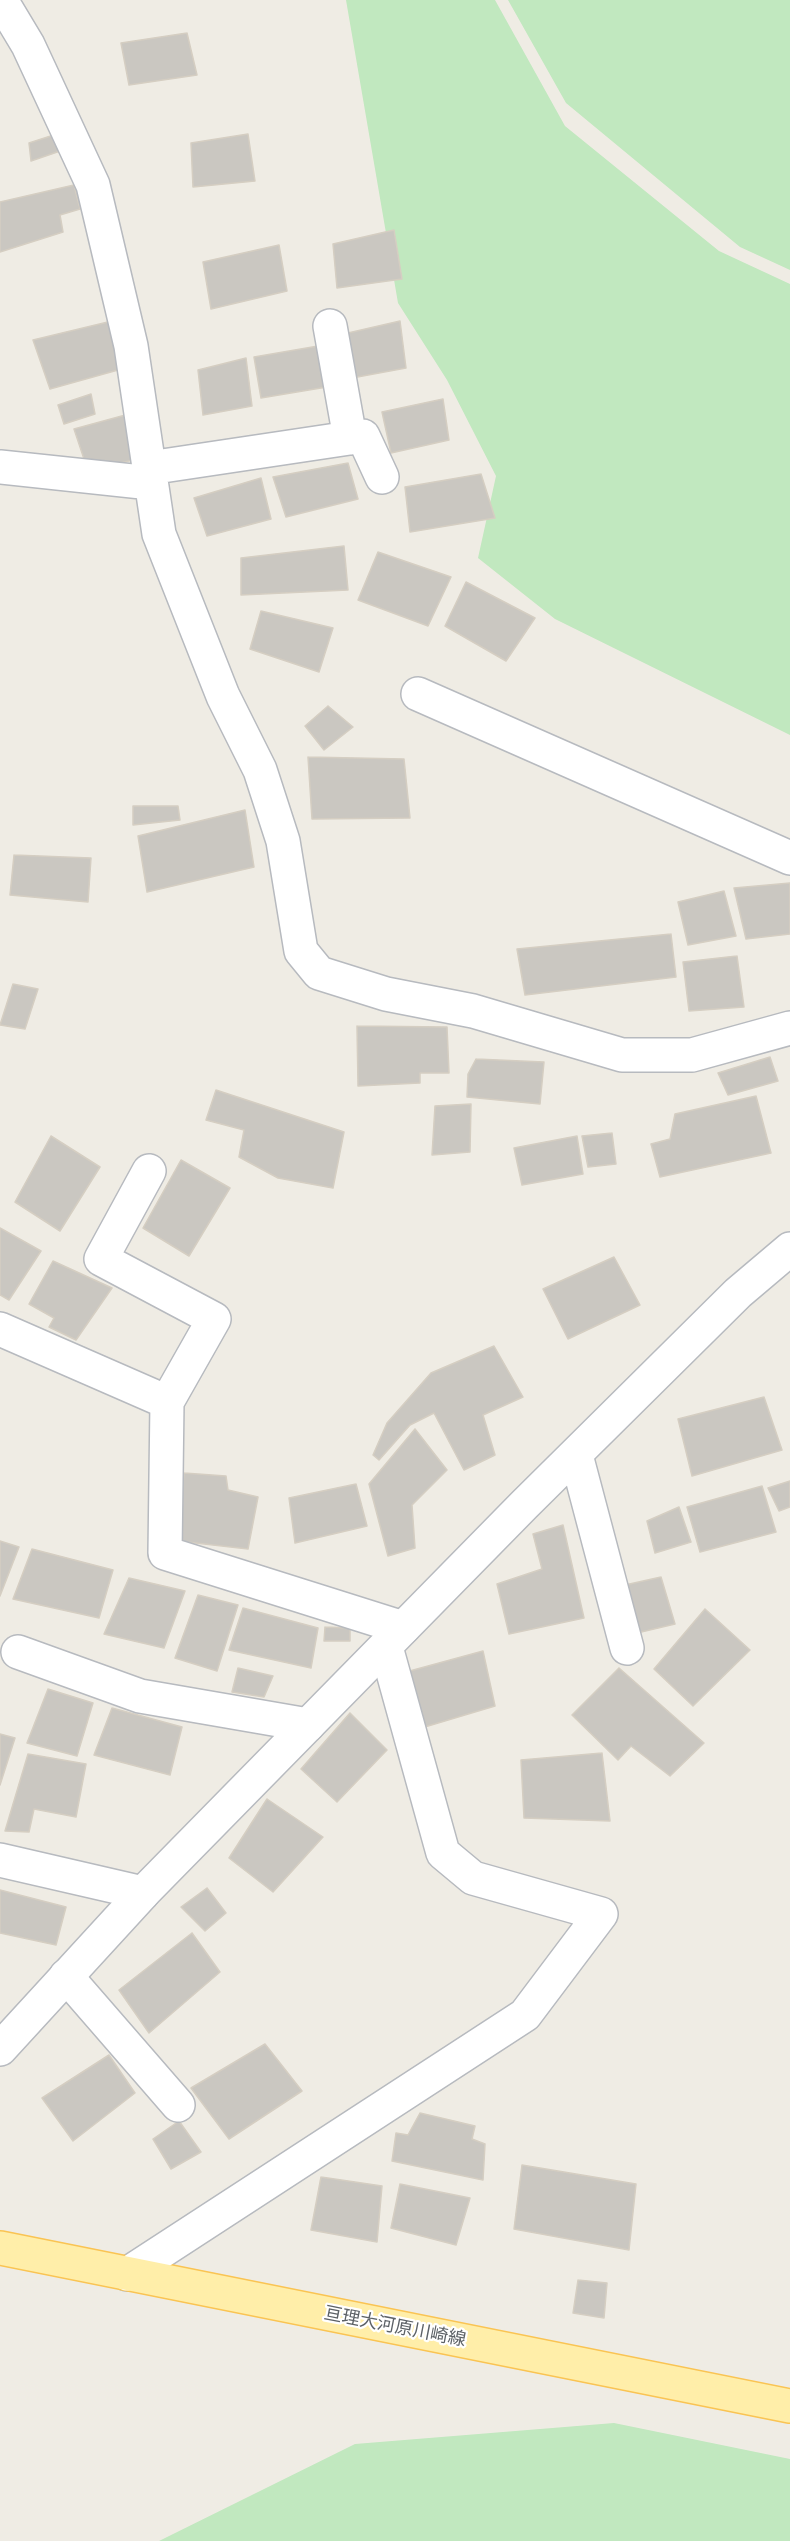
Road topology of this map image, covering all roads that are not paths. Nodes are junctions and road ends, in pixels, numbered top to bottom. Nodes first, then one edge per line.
1 (1, 0) edge
2 (330, 326) dead end
3 (350, 438) junction
4 (0, 466) edge
5 (150, 476) junction
6 (382, 477) dead end
7 (418, 694) dead end
8 (790, 858) edge
9 (790, 1028) edge
10 (149, 1171) dead end
11 (790, 1249) edge
12 (0, 1329) edge
13 (167, 1402) junction
14 (576, 1455) junction
15 (394, 1637) junction
16 (627, 1648) dead end
17 (18, 1652) dead end
18 (308, 1725) junction
19 (0, 1860) edge
20 (143, 1893) junction
21 (66, 1976) junction
22 (0, 2049) edge
23 (178, 2105) dead end
24 (0, 2248) edge
25 (127, 2274) junction
26 (790, 2406) edge

1 - 5 street
2 - 3 street
3 - 5 street
3 - 6 street
4 - 5 street
5 - 9 street
7 - 8 street
10 - 13 street
11 - 14 street
12 - 13 street
13 - 15 street
14 - 15 street
14 - 16 street
15 - 18 street
15 - 25 street
17 - 18 street
18 - 20 street
19 - 20 street
20 - 21 street
21 - 22 street
21 - 23 street
24 - 25 main road, 亘理大河原川崎線
25 - 26 main road, 亘理大河原川崎線

